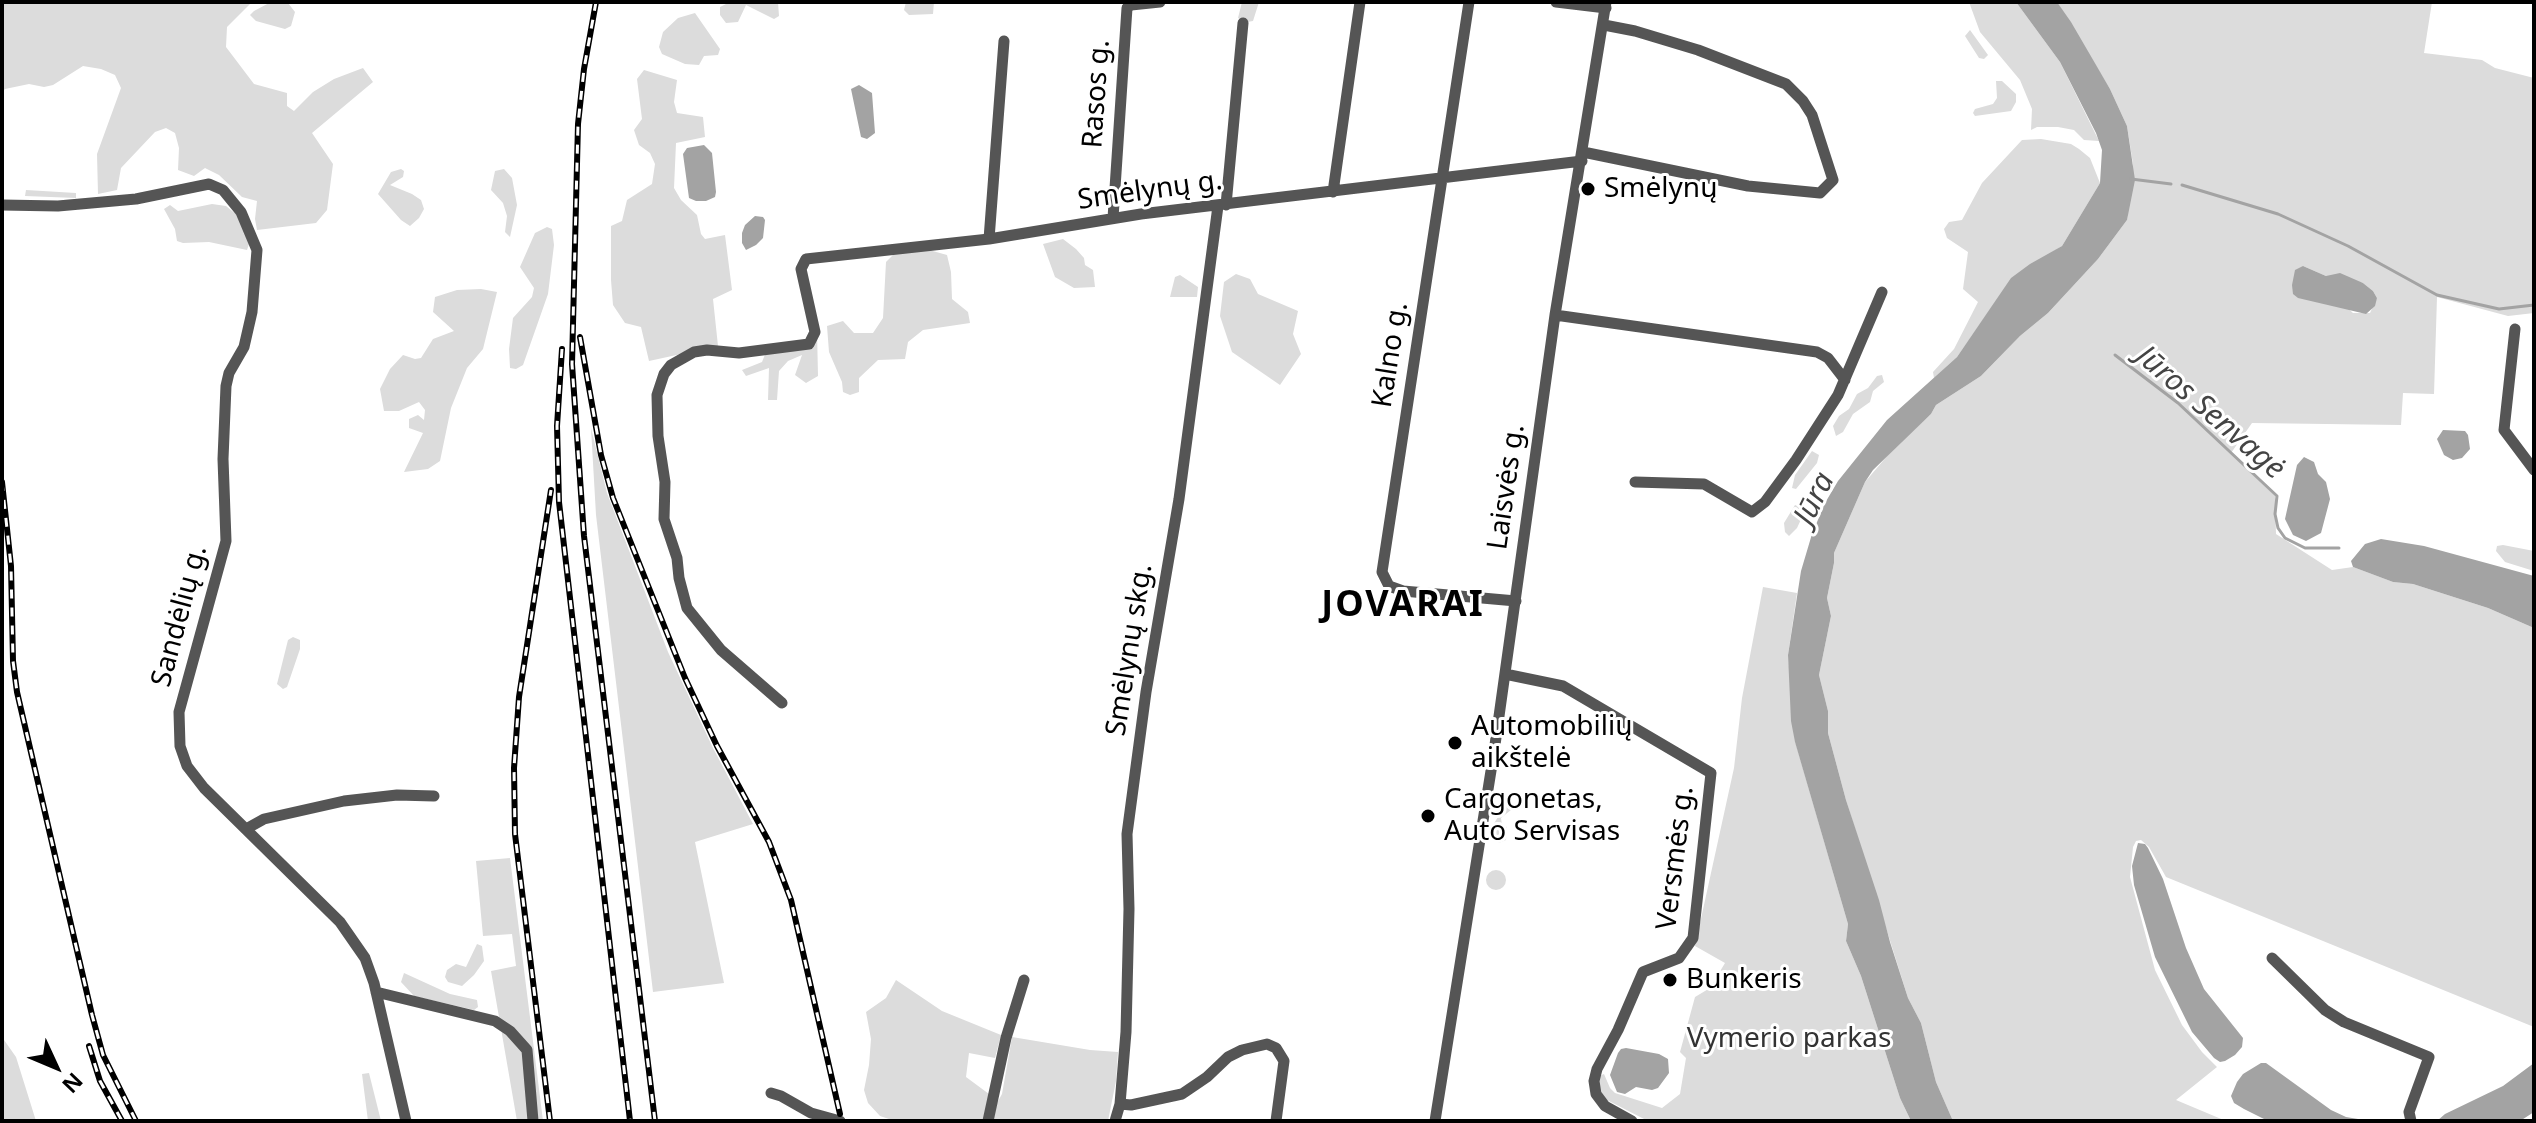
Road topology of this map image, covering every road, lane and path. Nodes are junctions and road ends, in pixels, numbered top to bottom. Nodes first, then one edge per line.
1 (1160, 2) edge
2 (1360, 2) edge
3 (1469, 2) edge
4 (1556, 2) edge
5 (1606, 5) edge
6 (1243, 23) dead end
7 (1604, 25) junction
8 (1004, 41) dead end
9 (1582, 157) junction
10 (1441, 180) junction
11 (1333, 192) junction
12 (2, 205) edge
13 (1222, 205) junction
14 (1113, 218) junction
15 (989, 239) junction
16 (1882, 292) dead end
17 (1555, 315) junction
18 (2515, 329) dead end
19 (1845, 380) junction
20 (2534, 470) edge
21 (1635, 482) dead end
22 (1516, 601) junction
23 (1505, 674) junction
24 (782, 703) dead end
25 (434, 796) dead end
26 (246, 829) junction
27 (2272, 958) dead end
28 (1024, 980) dead end
29 (376, 992) junction
30 (771, 1093) dead end
31 (1120, 1104) junction
32 (406, 1121) edge
33 (533, 1121) edge
34 (840, 1121) edge
35 (988, 1121) edge
36 (1115, 1121) edge
37 (1276, 1121) edge
38 (1435, 1121) edge
39 (1632, 1121) edge
40 (2411, 1121) edge

1 - 14 street, Rasos g.
2 - 11 street
3 - 10 street, Kalno g.
4 - 5 street
5 - 7 street, Laisvės g.
6 - 13 street, Smėlynų skg.
7 - 9 street, Laisvės g.
7 - 9 street, Smėlynų g.
8 - 15 street
9 - 10 street, Smėlynų g.
9 - 17 street, Laisvės g.
10 - 11 street, Smėlynų g.
10 - 22 street, Kalno g.
11 - 13 street, Smėlynų g.
12 - 26 street, Sandėlių g.
13 - 14 street, Smėlynų g.
13 - 31 street, Smėlynų skg.
14 - 15 street, Smėlynų g.
15 - 24 street, Smėlynų g.
16 - 19 street
17 - 19 street
17 - 22 street, Laisvės g.
18 - 20 street
19 - 21 street
22 - 23 street, Laisvės g.
23 - 38 street, Laisvės g.
23 - 39 street, Versmės g.
25 - 26 street
26 - 29 street, Sandėlių g.
27 - 40 street
28 - 35 street
29 - 32 street, Sandėlių g.
29 - 33 street
30 - 34 street
31 - 36 street, Smėlynų skg.
31 - 37 street

